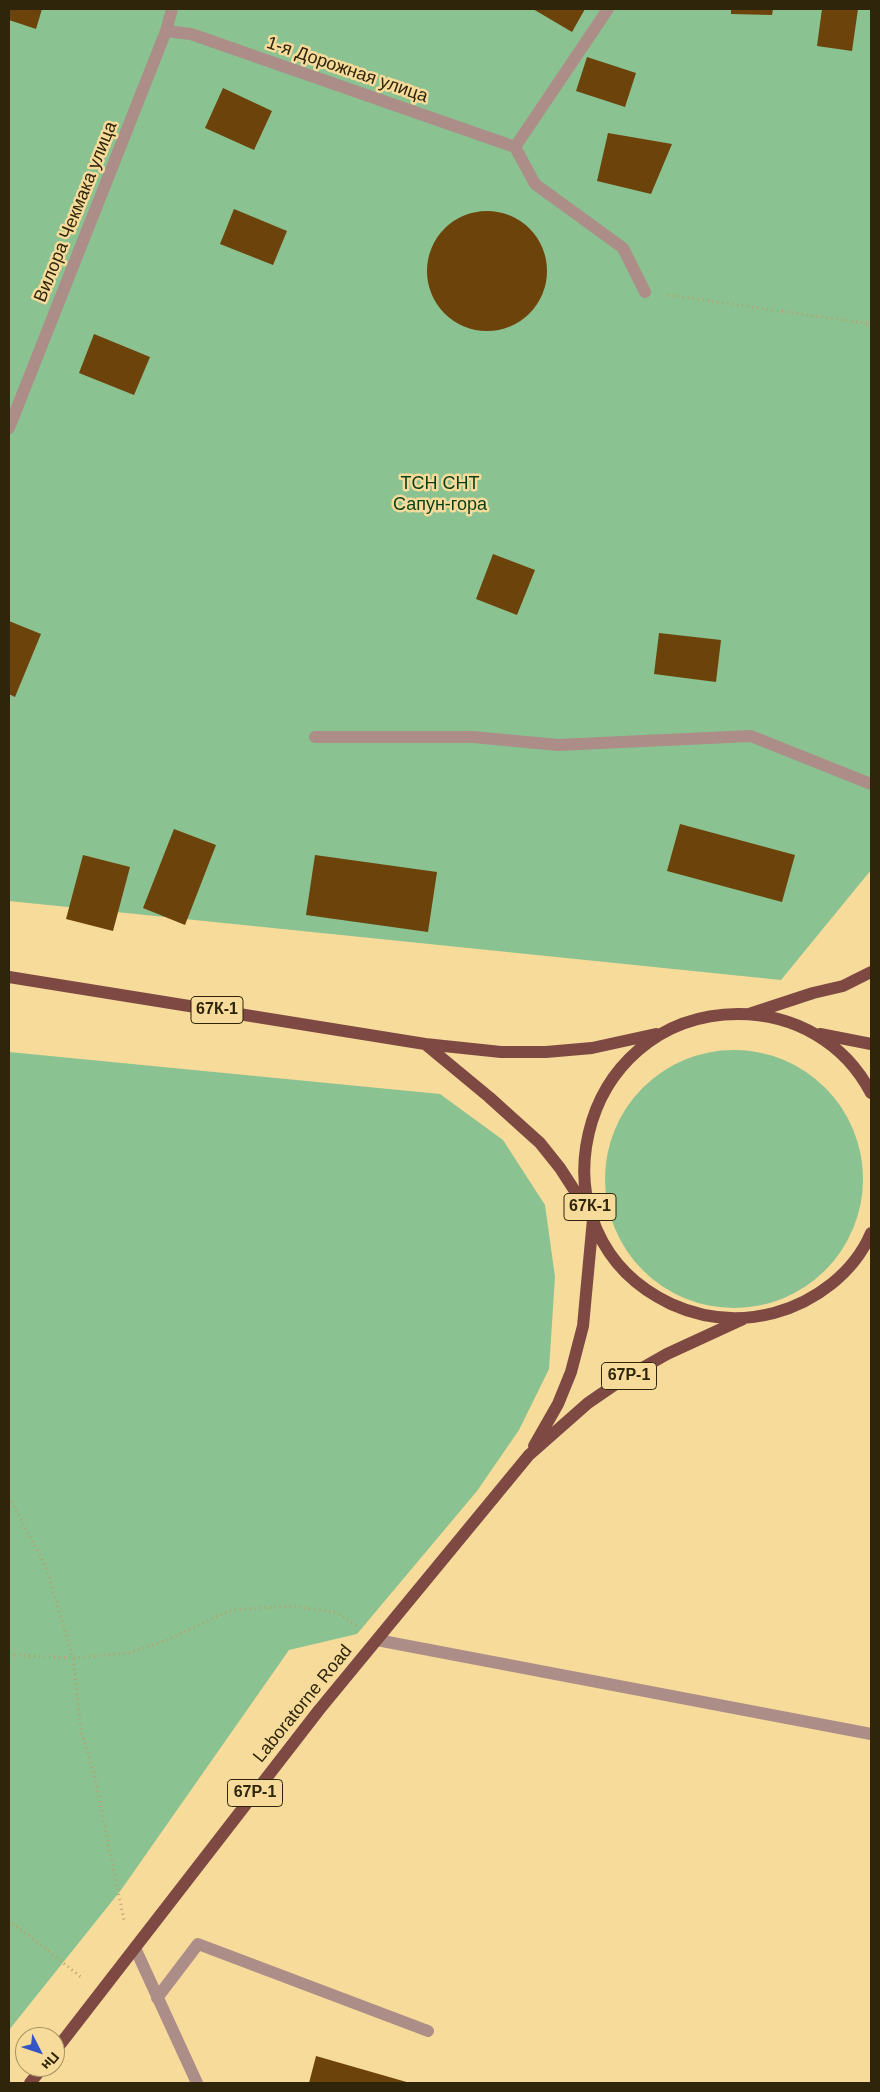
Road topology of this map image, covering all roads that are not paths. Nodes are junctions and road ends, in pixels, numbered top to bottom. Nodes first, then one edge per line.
1 (172, 9) edge
2 (608, 9) edge
3 (166, 31) junction
4 (515, 147) junction
5 (646, 292) road end
6 (9, 428) edge
7 (315, 737) dead end
8 (871, 784) edge
9 (871, 972) edge
10 (9, 976) edge
11 (748, 1014) junction
12 (664, 1032) junction
13 (815, 1033) junction
14 (425, 1044) junction
15 (871, 1044) edge
16 (871, 1093) edge
17 (593, 1219) junction
18 (871, 1233) edge
19 (868, 1247) edge
20 (743, 1319) junction
21 (529, 1455) junction
22 (377, 1640) junction
23 (871, 1734) edge
24 (135, 1948) junction
25 (157, 1998) junction
26 (428, 2031) dead end
27 (65, 2038) edge
28 (197, 2083) edge

1 - 3 street, Вилора Чекмака улица
2 - 4 street
3 - 4 street, 1-я Дорожная улица
3 - 6 street, Вилора Чекмака улица
4 - 5 street
7 - 8 street
9 - 11 main road, 67К-1
10 - 14 main road, 67К-1
11 - 12 main road, 67К-1
11 - 13 main road, 67К-1
12 - 14 main road, 67К-1
12 - 17 main road, 67К-1
13 - 15 main road
13 - 16 main road, 67К-1
14 - 17 main road, 67К-1
17 - 20 main road, 67К-1
17 - 21 main road, Laboratorne Road / 67Р-1
18 - 19 main road, 67К-1
19 - 20 main road, 67К-1
20 - 21 main road, Laboratorne Road / 67Р-1
21 - 22 main road, Laboratorne Road / 67Р-1
22 - 23 street
22 - 24 main road, Laboratorne Road / 67Р-1
24 - 25 street
24 - 27 main road, Laboratorne Road / 67Р-1
25 - 26 street
25 - 28 street

